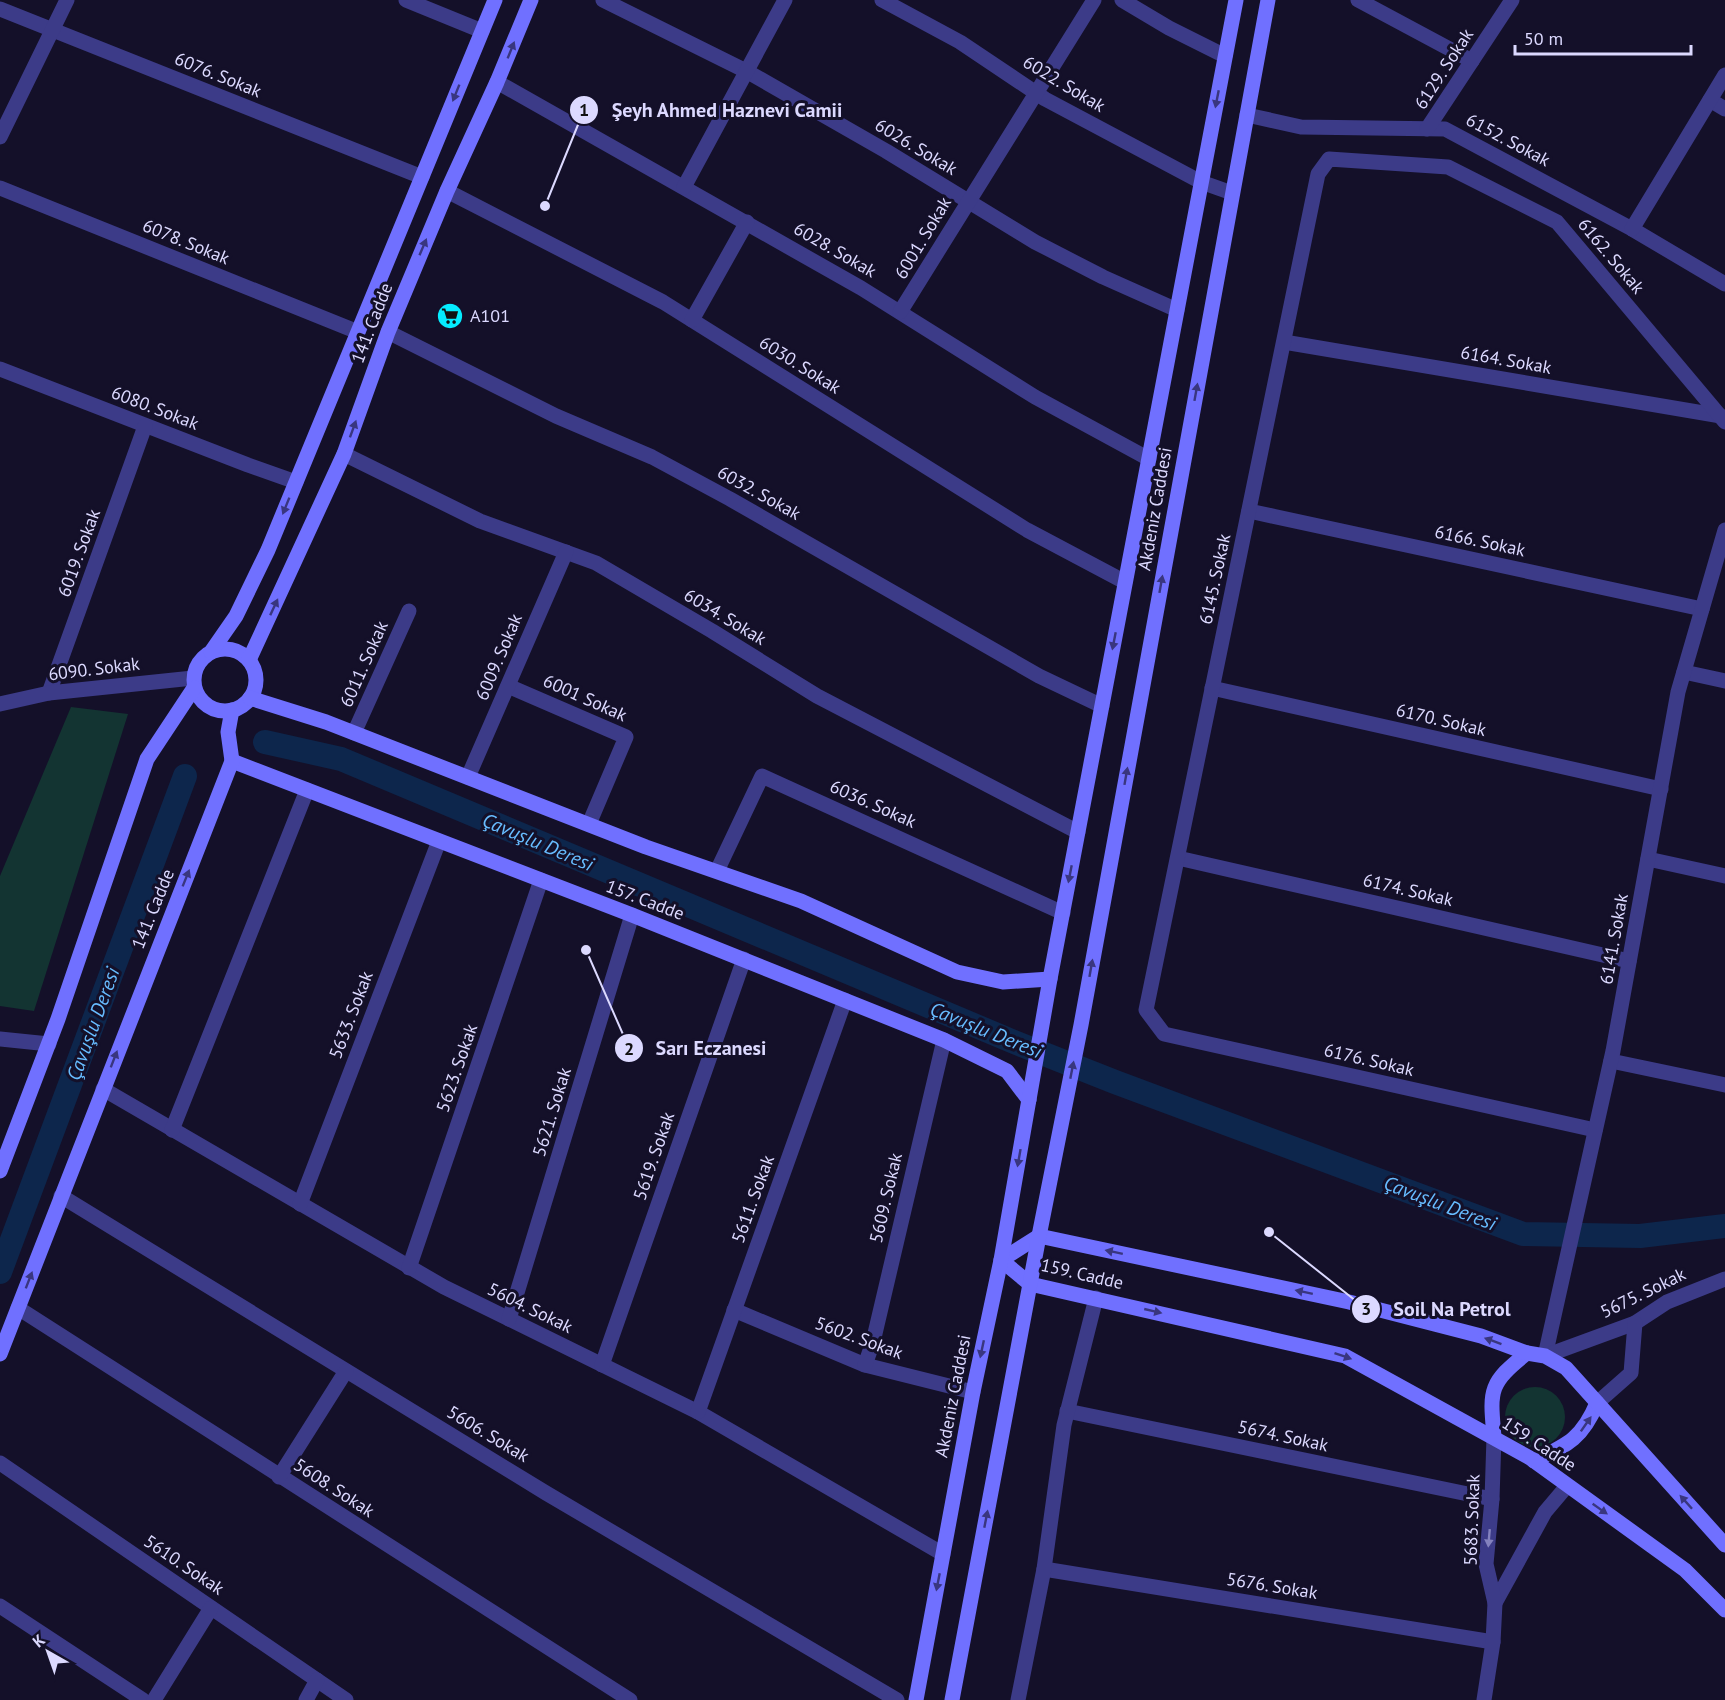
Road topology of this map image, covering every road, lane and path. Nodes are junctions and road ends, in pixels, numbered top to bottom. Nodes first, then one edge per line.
1 (67, 0) edge
2 (406, 0) edge
3 (495, 0) edge
4 (531, 0) edge
5 (603, 0) edge
6 (785, 0) edge
7 (882, 0) edge
8 (1094, 0) edge
9 (1122, 0) edge
10 (1236, 0) edge
11 (1268, 0) edge
12 (1358, 0) edge
13 (1512, 0) edge
14 (0, 9) edge
15 (52, 30) junction
16 (482, 31) junction
17 (1225, 56) junction
18 (1472, 61) junction
19 (748, 72) junction
20 (1725, 75) edge
21 (497, 82) junction
22 (1036, 93) junction
23 (1710, 100) junction
24 (1725, 109) edge
25 (1247, 115) junction
26 (1427, 129) junction
27 (0, 136) edge
28 (1329, 159) joint
29 (422, 177) junction
30 (1201, 182) junction
31 (684, 187) junction
32 (0, 188) edge
33 (447, 191) junction
34 (1232, 193) junction
35 (968, 201) junction
36 (747, 222) junction
37 (1632, 229) junction
38 (1723, 280) edge
39 (1177, 310) junction
40 (900, 312) junction
41 (692, 320) junction
42 (358, 332) junction
43 (388, 332) junction
44 (1284, 342) junction
45 (0, 369) edge
46 (1723, 419) edge
47 (146, 426) junction
48 (344, 454) junction
49 (1149, 459) junction
50 (296, 482) junction
51 (1249, 511) junction
52 (1725, 530) edge
53 (566, 552) junction
54 (1721, 557) edge
55 (1125, 582) junction
56 (1702, 609) junction
57 (409, 611) dead end
58 (210, 652) junction
59 (249, 660) junction
60 (1684, 672) junction
61 (1725, 681) edge
62 (194, 683) junction
63 (508, 686) junction
64 (1212, 688) junction
65 (49, 693) junction
66 (250, 698) junction
67 (0, 704) edge
68 (1102, 706) junction
69 (232, 710) junction
70 (354, 733) junction
71 (232, 761) junction
72 (468, 777) junction
73 (1661, 789) junction
74 (308, 790) junction
75 (589, 824) junction
76 (1078, 832) junction
77 (439, 841) junction
78 (1178, 858) junction
79 (1648, 860) junction
80 (717, 871) junction
81 (1725, 876) edge
82 (541, 880) junction
83 (1063, 913) junction
84 (632, 915) junction
85 (744, 959) junction
86 (1629, 961) junction
87 (1050, 979) junction
88 (845, 1000) junction
89 (1146, 1010) joint
90 (0, 1040) edge
91 (944, 1040) junction
92 (49, 1044) junction
93 (1611, 1061) junction
94 (1725, 1085) edge
95 (103, 1089) junction
96 (1029, 1100) junction
97 (172, 1130) junction
98 (1595, 1130) junction
99 (0, 1171) edge
100 (62, 1196) junction
101 (300, 1204) junction
102 (1039, 1236) junction
103 (1001, 1260) junction
104 (409, 1268) junction
105 (1725, 1279) edge
106 (1030, 1284) junction
107 (1096, 1298) junction
108 (18, 1308) junction
109 (734, 1310) junction
110 (509, 1319) junction
111 (1635, 1323) junction
112 (1527, 1353) junction
113 (0, 1354) edge
114 (1545, 1356) junction
115 (602, 1365) junction
116 (865, 1365) junction
117 (346, 1371) junction
118 (974, 1392) junction
119 (1597, 1403) junction
120 (1067, 1411) junction
121 (698, 1412) junction
122 (1494, 1437) junction
123 (1534, 1461) junction
124 (0, 1463) edge
125 (279, 1477) junction
126 (1567, 1486) junction
127 (1492, 1499) junction
128 (1725, 1545) edge
129 (943, 1554) junction
130 (1044, 1569) junction
131 (1495, 1603) junction
132 (0, 1606) edge
133 (211, 1608) junction
134 (1725, 1610) edge
135 (1493, 1642) junction
136 (317, 1680) junction
137 (143, 1700) edge
138 (154, 1700) edge
139 (306, 1700) edge
140 (346, 1700) edge
141 (630, 1700) edge
142 (897, 1700) edge
143 (916, 1700) edge
144 (952, 1700) edge
145 (1018, 1700) edge
146 (1484, 1700) edge

1 - 15 street
2 - 16 street
3 - 16 main road, 141. Cadde
21 -> 4 main road, 141. Cadde
5 - 19 street, 6026. Sokak
6 - 19 street
7 - 22 street, 6022. Sokak
8 - 22 street, 6001. Sokak
9 - 17 street
10 - 17 main road, Akdeniz Caddesi
11 - 25 main road, Akdeniz Caddesi
12 - 18 street
13 - 18 street, 6129. Sokak
14 - 15 street, 6076. Sokak
15 - 27 street
15 - 29 street, 6076. Sokak
16 -> 29 main road, 141. Cadde
17 -> 30 main road, Akdeniz Caddesi
18 - 26 street, 6129. Sokak
19 - 31 street
19 - 35 street, 6026. Sokak
20 - 23 street
21 - 31 street, 6028. Sokak
21 - 33 main road, 141. Cadde
22 - 30 street, 6022. Sokak
22 - 35 street, 6001. Sokak
23 - 24 street
23 - 37 street
25 - 26 street, 6152. Sokak
25 - 34 main road, Akdeniz Caddesi
26 - 37 street, 6152. Sokak
28 - 44 street, 6145. Sokak
28 - 46 street, 6162. Sokak
29 - 42 main road, 141. Cadde
30 - 34 street, 6022. Sokak
30 - 39 main road, Akdeniz Caddesi
31 - 36 street, 6028. Sokak
32 - 42 street, 6078. Sokak
33 - 41 street, 6030. Sokak
43 -> 33 main road, 141. Cadde
102 -> 34 main road, Akdeniz Caddesi
35 - 39 street, 6026. Sokak
35 - 40 street, 6001. Sokak
36 - 40 street, 6028. Sokak
36 - 41 street
37 - 38 street, 6152. Sokak
39 - 49 main road, Akdeniz Caddesi
40 - 49 street, 6028. Sokak
41 - 55 street, 6030. Sokak
42 - 50 main road, 141. Cadde
48 -> 43 main road, 141. Cadde
43 - 68 street, 6032. Sokak
44 - 46 street, 6164. Sokak
44 - 51 street, 6145. Sokak
45 - 47 street, 6080. Sokak
47 - 50 street, 6080. Sokak
47 - 65 street, 6019. Sokak
48 - 53 street, 6034. Sokak
59 -> 48 main road, 141. Cadde
49 - 55 main road, Akdeniz Caddesi
50 -> 58 main road, 141. Cadde
51 - 56 street, 6166. Sokak
51 - 64 street, 6145. Sokak
52 - 54 street, 6141. Sokak
53 - 63 street, 6009. Sokak
53 - 76 street, 6034. Sokak
54 - 56 street, 6141. Sokak
55 -> 68 main road, Akdeniz Caddesi
56 - 60 street, 6141. Sokak
57 - 70 street, 6011. Sokak
58 - 59 main road
58 - 62 main road
59 - 66 main road
60 - 61 street
60 - 73 street, 6141. Sokak
62 - 65 street, 6090. Sokak
62 - 69 main road
62 - 92 main road
63 - 72 street, 6009. Sokak
63 - 75 street, 6001 Sokak
64 - 73 street, 6170. Sokak
64 - 78 street, 6145. Sokak
65 - 67 street, 6090. Sokak
66 - 69 main road
66 - 70 main road
68 - 76 main road, Akdeniz Caddesi
69 - 71 main road, 141. Cadde
70 - 72 main road
71 - 74 main road, 157. Cadde
95 -> 71 main road, 141. Cadde
72 - 75 main road
73 - 79 street, 6141. Sokak
74 - 77 main road, 157. Cadde
74 - 97 street
75 - 80 main road
76 -> 83 main road, Akdeniz Caddesi
77 - 82 main road, 157. Cadde
77 - 101 street, 5633. Sokak
78 - 86 street, 6174. Sokak
78 - 89 street, 6145. Sokak
79 - 81 street
79 - 86 street, 6141. Sokak
80 - 83 street, 6036. Sokak
80 - 87 main road
82 - 84 main road, 157. Cadde
82 - 104 street, 5623. Sokak
83 - 87 main road, Akdeniz Caddesi
84 - 85 main road, 157. Cadde
84 - 110 street, 5621. Sokak
85 - 88 main road, 157. Cadde
85 - 115 street, 5619. Sokak
86 - 93 street, 6141. Sokak
87 - 96 main road, Akdeniz Caddesi
88 - 91 main road, 157. Cadde
88 - 109 street, 5611. Sokak
89 - 98 street, 6176. Sokak
90 - 92 street
91 - 96 main road, 157. Cadde
91 - 116 street, 5609. Sokak
92 - 99 main road
93 - 94 street
93 - 98 street, 6141. Sokak
95 - 97 street, 5604. Sokak
95 - 100 main road, 141. Cadde
96 -> 103 main road, Akdeniz Caddesi
97 - 101 street, 5604. Sokak
98 - 114 street, 6141. Sokak
108 -> 100 main road, 141. Cadde
100 - 117 street, 5606. Sokak
101 - 104 street, 5604. Sokak
102 - 103 main road, 159. Cadde
102 - 106 main road
112 -> 102 main road, 159. Cadde
103 - 106 main road, 159. Cadde
103 -> 118 main road, Akdeniz Caddesi
104 - 110 street, 5604. Sokak
105 - 111 street, 5675. Sokak
106 - 107 main road, 159. Cadde
144 -> 106 main road
107 - 120 street
107 -> 122 main road, 159. Cadde
108 - 113 main road, 141. Cadde
108 - 125 street, 5608. Sokak
109 - 116 street, 5602. Sokak
109 - 121 street, 5611. Sokak
110 - 115 street, 5604. Sokak
111 - 114 street, 5675. Sokak
111 - 119 street
112 - 114 main road, 159. Cadde
112 - 122 main road
114 - 119 main road, 159. Cadde
115 - 121 street, 5604. Sokak
116 - 118 street, 5602. Sokak
117 - 125 street
117 - 142 street, 5606. Sokak
118 - 129 main road, Akdeniz Caddesi
123 -> 119 main road
128 -> 119 main road, 159. Cadde
120 - 127 street, 5674. Sokak
120 - 130 street
121 - 129 street, 5604. Sokak
122 - 123 main road, 159. Cadde
122 - 127 street, 5683. Sokak
123 - 126 main road, 159. Cadde
124 - 133 street, 5610. Sokak
125 - 141 street, 5608. Sokak
126 - 131 street, 5683. Sokak
126 -> 134 main road, 159. Cadde
127 -> 131 street, 5683. Sokak
129 -> 143 main road, Akdeniz Caddesi
130 - 135 street, 5676. Sokak
130 - 145 street
131 - 135 street, 5683. Sokak
132 - 137 street
133 - 136 street, 5610. Sokak
133 - 138 street
135 - 146 street, 5683. Sokak
136 - 139 street
136 - 140 street, 5610. Sokak

